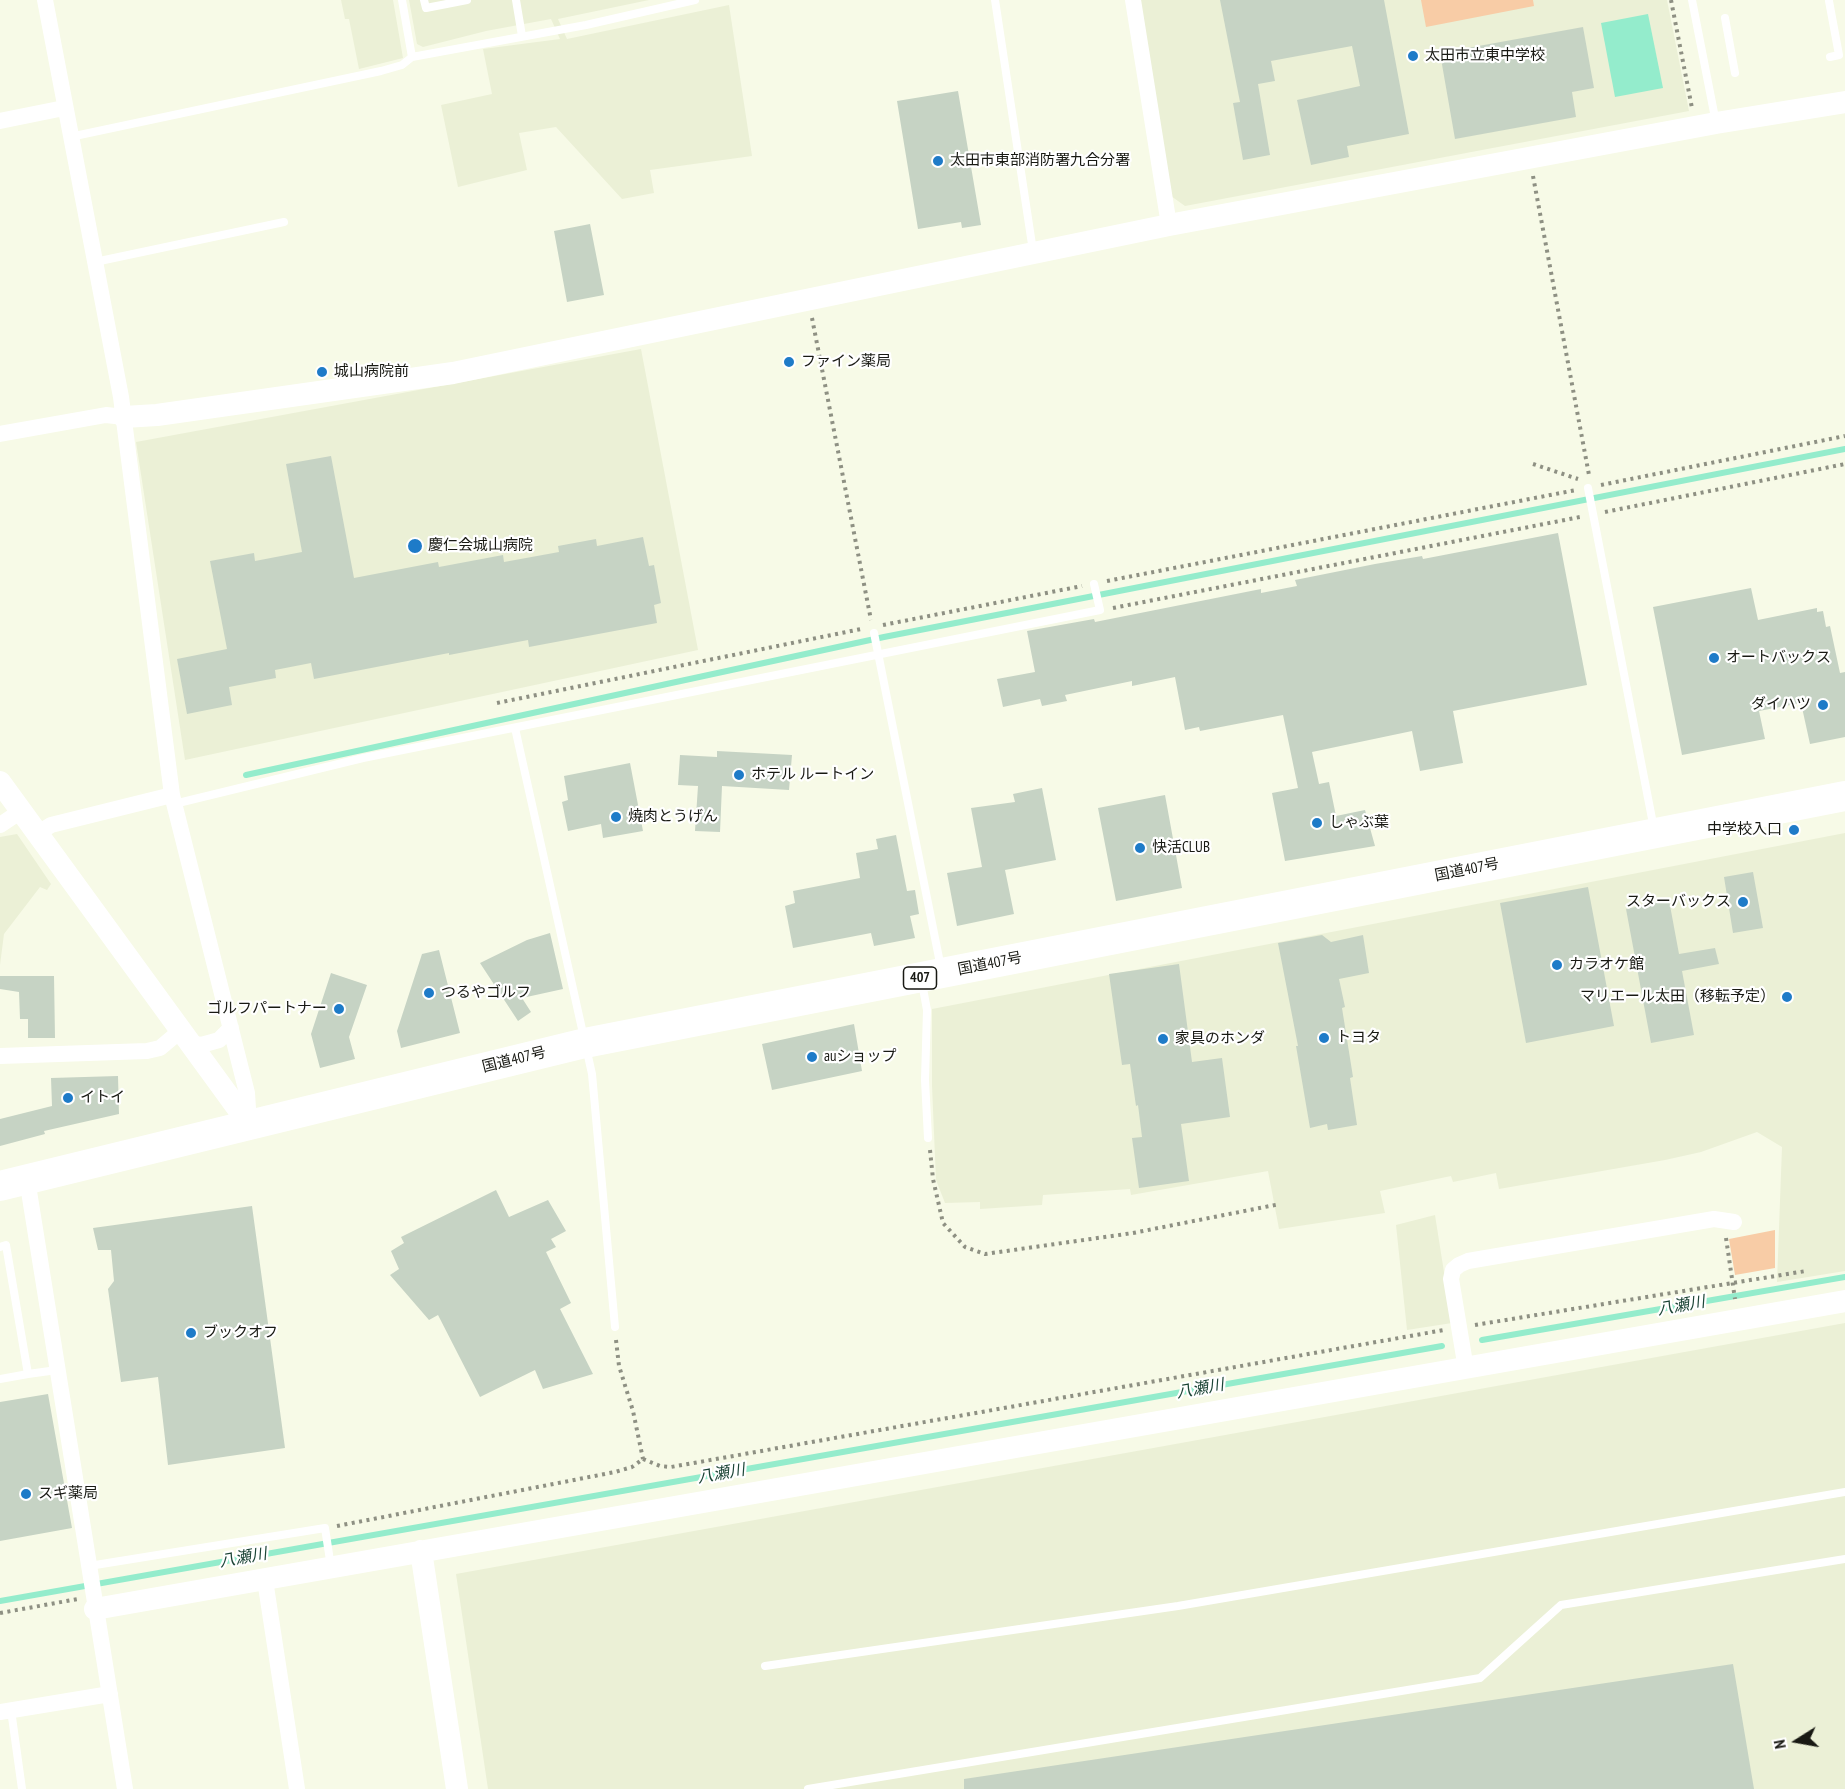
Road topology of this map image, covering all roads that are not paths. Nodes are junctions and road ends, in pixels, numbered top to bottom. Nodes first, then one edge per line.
1 (45, 0) edge
2 (402, 0) edge
3 (424, 0) edge
4 (467, 0) edge
5 (516, 0) edge
6 (695, 0) edge
7 (995, 0) edge
8 (1133, 0) edge
9 (1692, 0) edge
10 (1829, 2) dead end
11 (1725, 18) dead end
12 (522, 36) junction
13 (412, 57) junction
14 (1830, 57) dead end
15 (1735, 73) dead end
16 (1845, 102) edge
17 (64, 108) junction
18 (0, 121) edge
19 (1716, 123) junction
20 (69, 137) junction
21 (284, 222) dead end
22 (1169, 225) junction
23 (1033, 252) junction
24 (94, 262) junction
25 (124, 417) junction
26 (0, 434) edge
27 (1588, 490) road end
28 (1095, 586) road end
29 (873, 630) road end
30 (877, 651) junction
31 (515, 728) junction
32 (0, 782) edge
33 (1845, 796) edge
34 (173, 800) junction
35 (21, 812) junction
36 (0, 825) edge
37 (1655, 833) junction
38 (37, 834) junction
39 (932, 976) junction
40 (231, 1028) junction
41 (183, 1037) junction
42 (585, 1043) junction
43 (0, 1056) edge
44 (249, 1124) junction
45 (928, 1138) road end
46 (14, 1183) edge
47 (1734, 1222) dead end
48 (0, 1247) edge
49 (1845, 1301) edge
50 (615, 1327) road end
51 (1466, 1369) junction
52 (57, 1370) junction
53 (28, 1374) junction
54 (0, 1378) edge
55 (1845, 1492) edge
56 (421, 1551) junction
57 (1845, 1559) edge
58 (330, 1561) junction
59 (90, 1571) junction
60 (265, 1580) junction
61 (94, 1601) junction
62 (765, 1666) dead end
63 (110, 1694) junction
64 (5, 1711) edge
65 (22, 1789) edge
66 (125, 1789) edge
67 (297, 1789) edge
68 (457, 1789) edge
69 (808, 1789) edge

1 - 17 street
2 - 13 lane
3 - 4 lane
5 - 12 lane
6 - 12 lane
7 - 23 lane
8 - 22 street
9 - 19 lane
10 - 14 lane
11 - 15 lane
12 - 13 lane
13 - 20 lane
16 - 19 street
17 - 18 street
17 - 20 street
19 - 22 street
20 - 24 street
21 - 24 lane
22 - 23 street
23 - 25 street
24 - 25 street
25 - 26 street
25 - 34 street
27 - 37 lane
28 - 30 lane
29 - 30 lane
30 - 31 lane
30 - 39 lane
31 - 34 lane
31 - 42 lane
32 - 35 street
33 - 37 highway, 国道407号 / 407
34 - 38 street
34 - 40 street
35 - 36 street
35 - 38 street
37 - 39 highway, 国道407号 / 407
38 - 41 street
39 - 42 highway, 国道407号 / 407
39 - 45 lane
40 - 41 street
40 - 44 street
41 - 43 street
41 - 44 street
42 - 44 highway, 国道407号 / 407
42 - 50 lane
44 - 46 highway, 国道407号 / 407
46 - 52 street
47 - 51 street
48 - 53 lane
49 - 51 street
51 - 56 street
52 - 53 lane
52 - 59 street
53 - 54 lane
55 - 62 lane
56 - 58 street
56 - 68 street
57 - 69 lane
58 - 59 lane
58 - 60 street
59 - 61 street
60 - 61 street
60 - 67 street
61 - 63 street
63 - 64 street
63 - 66 street
64 - 65 lane

